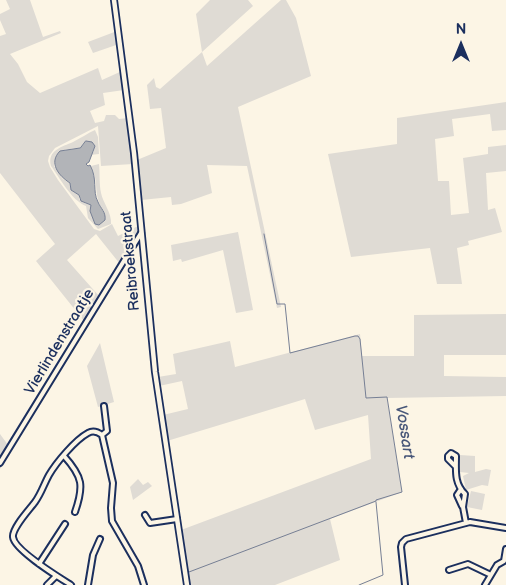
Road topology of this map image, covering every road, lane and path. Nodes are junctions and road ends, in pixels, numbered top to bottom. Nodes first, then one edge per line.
1 (114, 0) edge
2 (141, 233) junction
3 (104, 406) dead end
4 (102, 435) junction
5 (64, 456) junction
6 (0, 463) edge
7 (456, 466) dead end
8 (75, 512) dead end
9 (145, 515) dead end
10 (177, 520) junction
11 (466, 523) junction
12 (65, 524) dead end
13 (506, 528) edge
14 (100, 539) dead end
15 (506, 549) edge
16 (505, 556) edge
17 (504, 561) junction
18 (39, 564) junction
19 (506, 568) edge
20 (449, 570) dead end
21 (490, 575) junction
22 (56, 576) junction
23 (47, 585) edge
24 (71, 585) edge
25 (88, 585) edge
26 (144, 585) edge
27 (187, 585) edge
28 (405, 585) edge
29 (485, 585) edge

1 - 2 street, Reibroekstraat
2 - 6 street, Vierlindenstraatje
2 - 10 street, Reibroekstraat
3 - 4 street
4 - 5 street
4 - 26 street
5 - 8 street
5 - 18 street
7 - 11 street
9 - 10 street
10 - 27 street, Reibroekstraat
11 - 13 street
11 - 28 street
12 - 18 street
14 - 25 street
15 - 16 street
16 - 17 street
17 - 19 street
17 - 21 street
18 - 22 street
20 - 21 street
21 - 29 street
22 - 23 street
22 - 24 street

